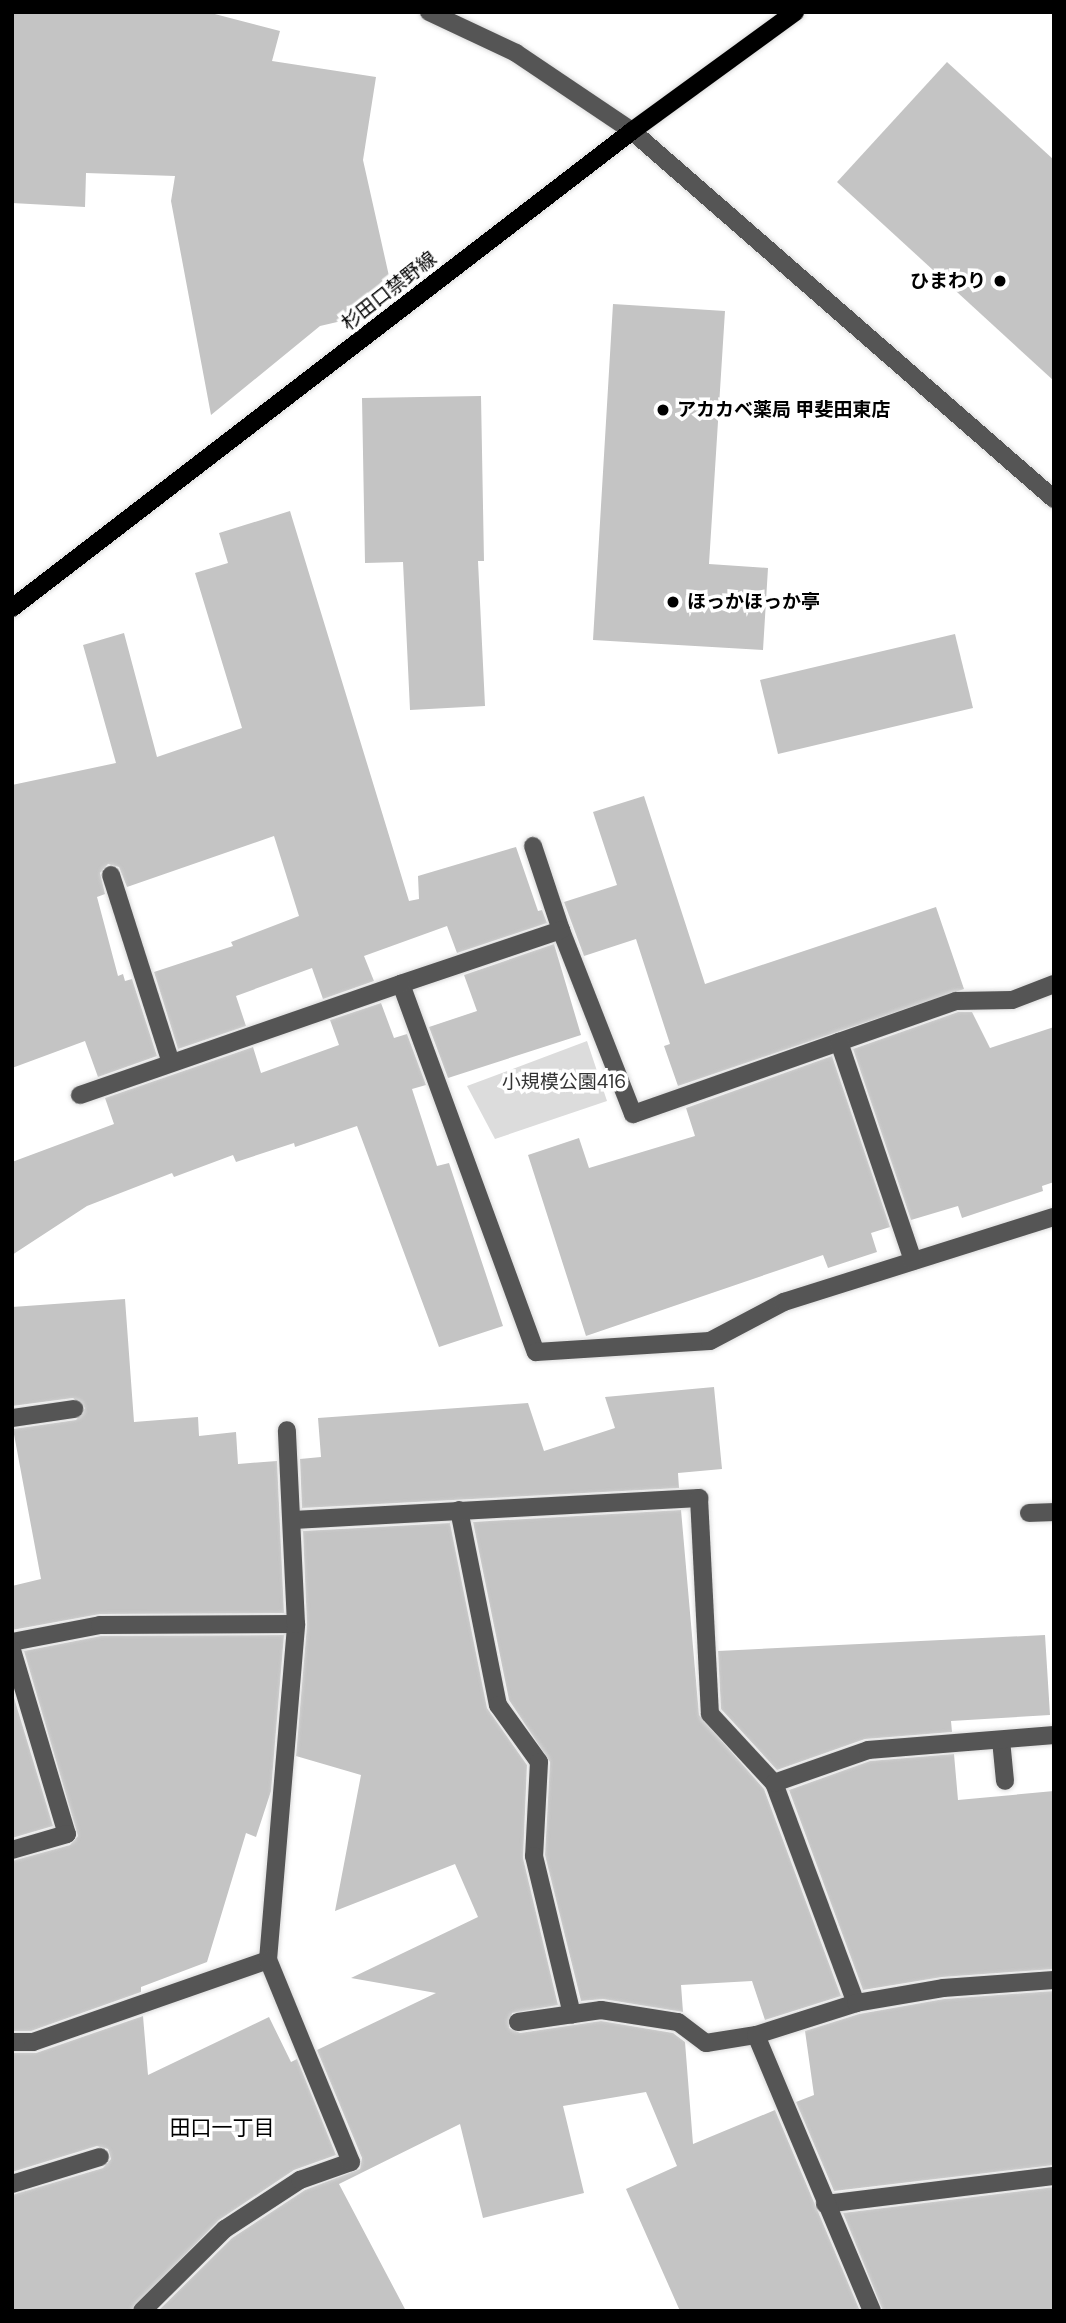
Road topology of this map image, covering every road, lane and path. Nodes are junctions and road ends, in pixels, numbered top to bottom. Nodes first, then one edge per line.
1 (429, 12) edge
2 (795, 12) edge
3 (454, 17) edge
4 (632, 131) junction
5 (1054, 499) edge
6 (12, 608) edge
7 (533, 846) dead end
8 (111, 875) dead end
9 (561, 930) junction
10 (401, 984) junction
11 (1054, 984) edge
12 (839, 1042) junction
13 (172, 1063) junction
14 (80, 1096) dead end
15 (1054, 1217) edge
16 (913, 1261) junction
17 (74, 1409) dead end
18 (12, 1418) edge
19 (287, 1430) dead end
20 (459, 1510) junction
21 (1054, 1512) edge
22 (1029, 1513) dead end
23 (293, 1520) junction
24 (296, 1623) junction
25 (12, 1643) edge
26 (12, 1650) edge
27 (1054, 1735) edge
28 (1001, 1740) junction
29 (1005, 1782) dead end
30 (774, 1783) junction
31 (12, 1850) edge
32 (268, 1960) junction
33 (1054, 1980) edge
34 (856, 2003) junction
35 (572, 2014) junction
36 (518, 2022) dead end
37 (756, 2035) junction
38 (12, 2042) edge
39 (100, 2157) dead end
40 (1054, 2176) edge
41 (12, 2184) edge
42 (825, 2204) junction
43 (142, 2311) edge
44 (872, 2311) edge

1 - 3 street
2 - 4 main road, 杉田口禁野線
3 - 4 street
4 - 5 street
4 - 6 main road, 杉田口禁野線
7 - 9 street
8 - 13 street
9 - 10 street
9 - 12 street
10 - 13 street
10 - 16 street
11 - 12 street
12 - 16 street
13 - 14 street
15 - 16 street
17 - 18 street
19 - 23 street
20 - 23 street
20 - 30 street
20 - 35 street
21 - 22 street
23 - 24 street
24 - 25 street
24 - 32 street
26 - 31 street
27 - 28 street
28 - 29 street
28 - 30 street
30 - 34 street
32 - 38 street
32 - 43 street
33 - 34 street
34 - 37 street
35 - 36 street
35 - 37 street
37 - 42 street
39 - 41 street
40 - 42 street
42 - 44 street

